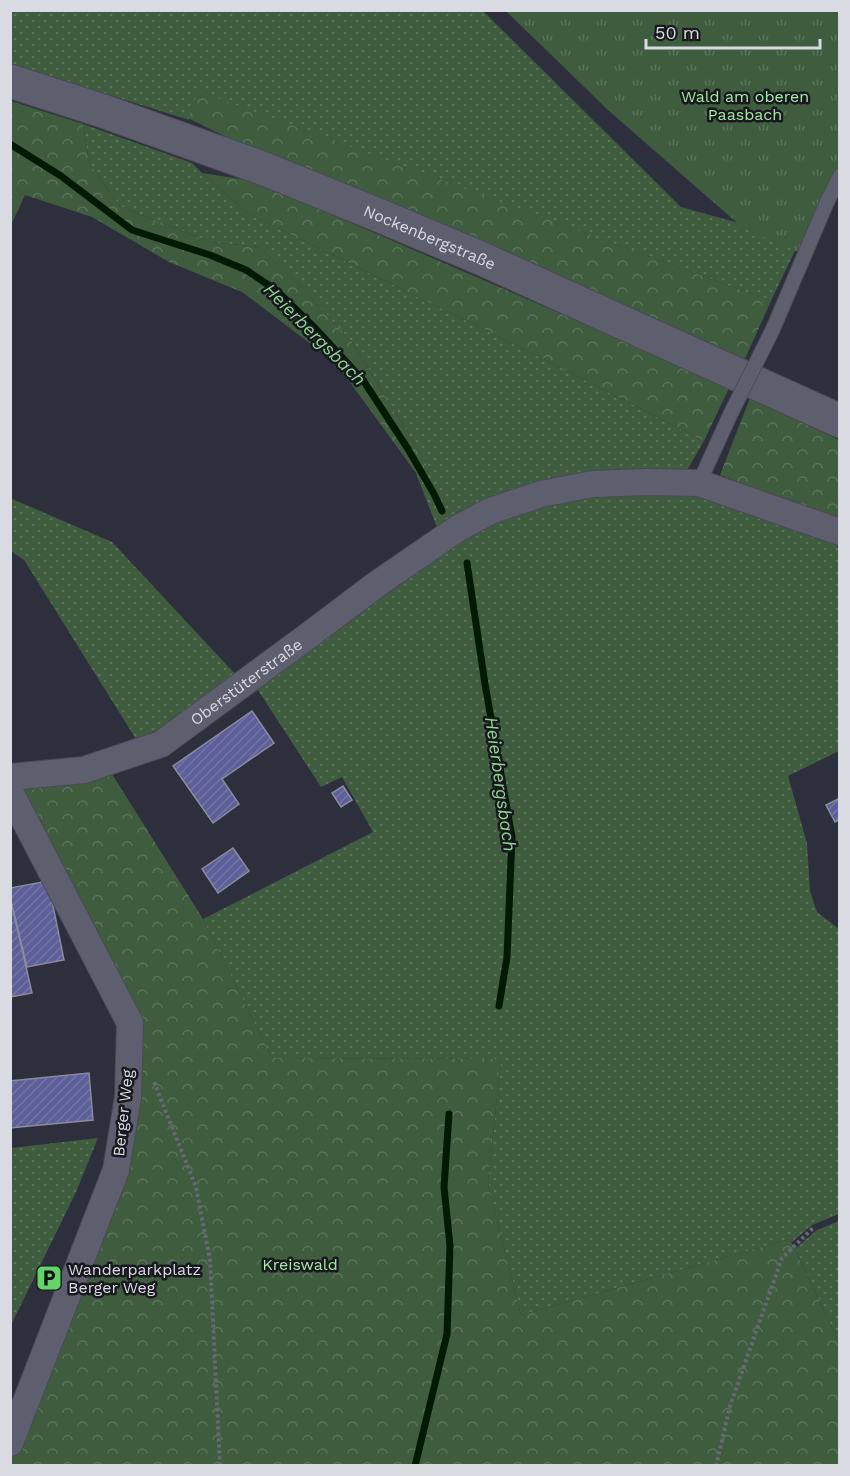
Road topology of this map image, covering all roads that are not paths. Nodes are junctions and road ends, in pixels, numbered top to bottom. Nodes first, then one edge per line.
1 (10, 81) edge
2 (840, 176) edge
3 (840, 421) edge
4 (699, 483) junction
5 (840, 532) edge
6 (10, 777) edge
7 (10, 792) edge
8 (10, 1443) edge

1 - 3 main road, Nockenbergstraße
2 - 4 lane, bridge
4 - 5 street
4 - 6 street, Oberstüterstraße
7 - 8 street, Berger Weg

